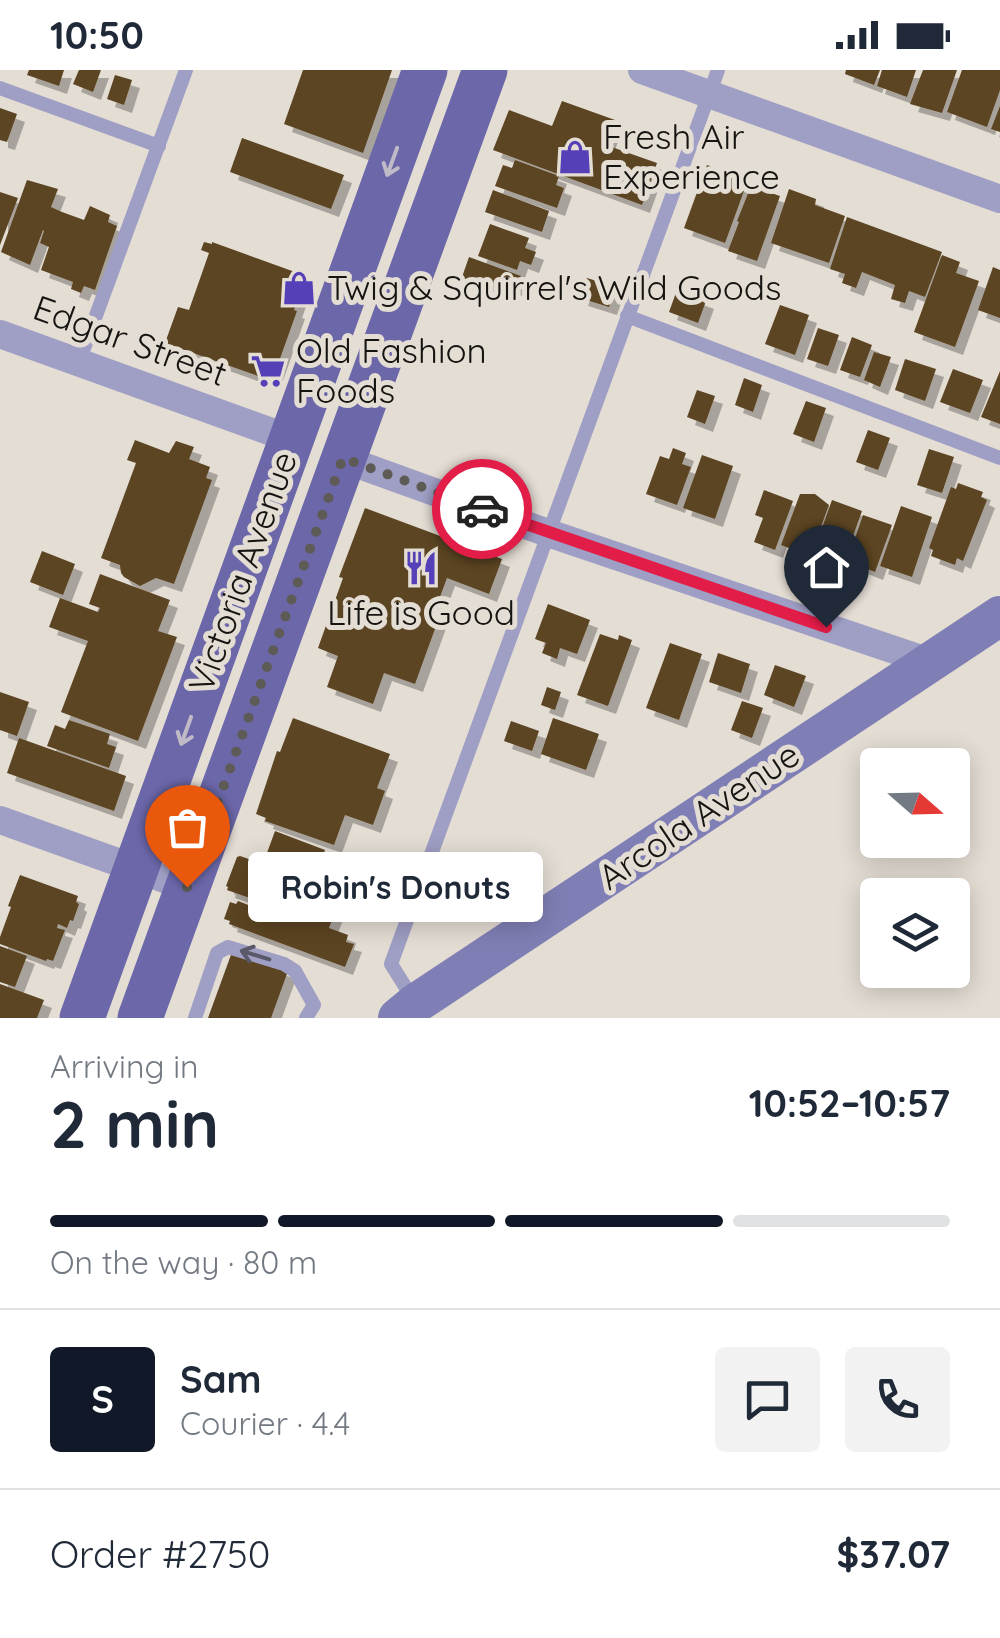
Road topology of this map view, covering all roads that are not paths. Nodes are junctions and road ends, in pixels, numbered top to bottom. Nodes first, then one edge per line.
1 (186, 70) edge
2 (425, 70) edge
3 (485, 70) edge
4 (642, 70) edge
5 (714, 82) edge
6 (0, 88) edge
7 (158, 146) junction
8 (1000, 200) edge
9 (627, 316) junction
10 (0, 334) edge
11 (79, 362) junction
12 (291, 439) junction
13 (343, 458) junction
14 (1000, 458) edge
15 (548, 533) junction
16 (1000, 616) edge
17 (930, 662) junction
18 (0, 820) edge
19 (136, 870) junction
20 (187, 887) junction
21 (407, 1011) edge
22 (82, 1018) edge
23 (140, 1018) edge
24 (195, 1018) edge
25 (306, 1018) edge

1 - 7 lane
2 -> 12 main road, Victoria Avenue
3 - 13 main road, Victoria Avenue
4 - 5 street
5 - 8 street
5 - 9 lane
6 - 7 lane
7 - 11 lane
9 - 14 lane
9 - 15 lane
10 - 11 street, Edgar Street
11 - 12 street, Edgar Street
12 -> 19 main road, Victoria Avenue
13 - 15 street
13 - 20 main road, Victoria Avenue
15 - 17 street
15 - 21 lane
16 - 17 main road, Arcola Avenue
17 - 21 main road, Arcola Avenue
18 - 19 street
19 - 20 street
19 - 22 main road, Victoria Avenue
20 - 23 main road, Victoria Avenue
25 -> 24 lane

